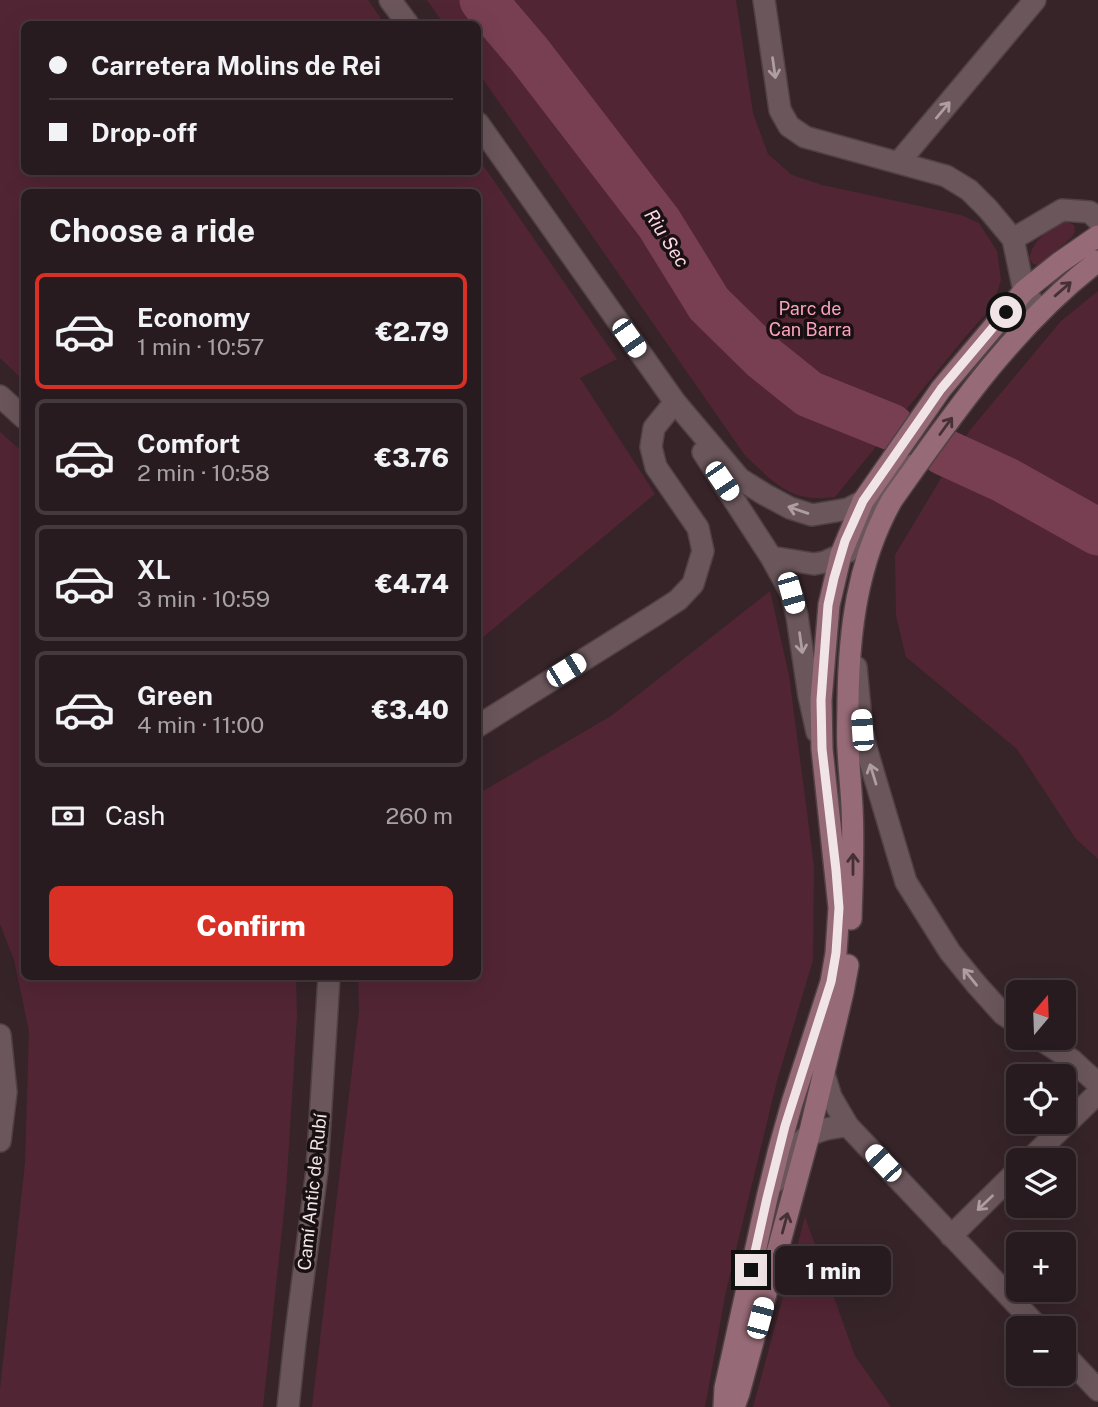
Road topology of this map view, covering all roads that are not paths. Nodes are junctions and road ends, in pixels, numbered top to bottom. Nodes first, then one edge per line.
1 (390, 0) edge
2 (764, 0) edge
3 (1035, 0) edge
4 (406, 21) edge
5 (481, 127) edge
6 (899, 162) junction
7 (1098, 220) edge
8 (1098, 236) edge
9 (1013, 239) junction
10 (1098, 261) edge
11 (1024, 291) junction
12 (1040, 311) junction
13 (0, 396) edge
14 (675, 402) junction
15 (21, 415) edge
16 (922, 458) junction
17 (863, 501) junction
18 (841, 554) junction
19 (771, 557) junction
20 (852, 622) junction
21 (481, 724) edge
22 (822, 749) junction
23 (329, 980) edge
24 (1006, 1016) edge
25 (0, 1035) edge
26 (1057, 1050) edge
27 (824, 1074) junction
28 (1098, 1084) edge
29 (1098, 1093) edge
30 (848, 1126) junction
31 (809, 1135) junction
32 (0, 1141) edge
33 (1041, 1148) edge
34 (1006, 1182) edge
35 (767, 1198) junction
36 (951, 1236) junction
37 (1028, 1316) edge
38 (1076, 1367) edge
39 (1098, 1390) edge
40 (288, 1407) edge
41 (724, 1407) edge
42 (734, 1407) edge

1 - 4 street
2 -> 6 street
6 -> 3 street
5 - 14 street
6 - 9 street
7 - 9 street
8 - 11 main road
9 - 11 street
12 -> 10 main road
11 - 12 street
11 - 17 main road
16 -> 12 main road
13 - 15 street
17 -> 14 street
14 - 19 street
14 - 21 street
16 - 18 street
16 - 20 main road
17 - 18 main road
18 - 19 street
18 - 22 main road
19 -> 22 street
24 -> 20 street
27 -> 20 main road
22 - 35 main road
23 - 40 street, Camí Antic de Rubí
25 - 32 street
26 - 28 street
27 - 30 street
27 - 31 main road
29 - 33 street
30 - 31 street
30 - 36 street
31 - 35 street
42 -> 31 main road
34 -> 36 street
35 - 41 main road
36 - 37 street
38 - 39 street

